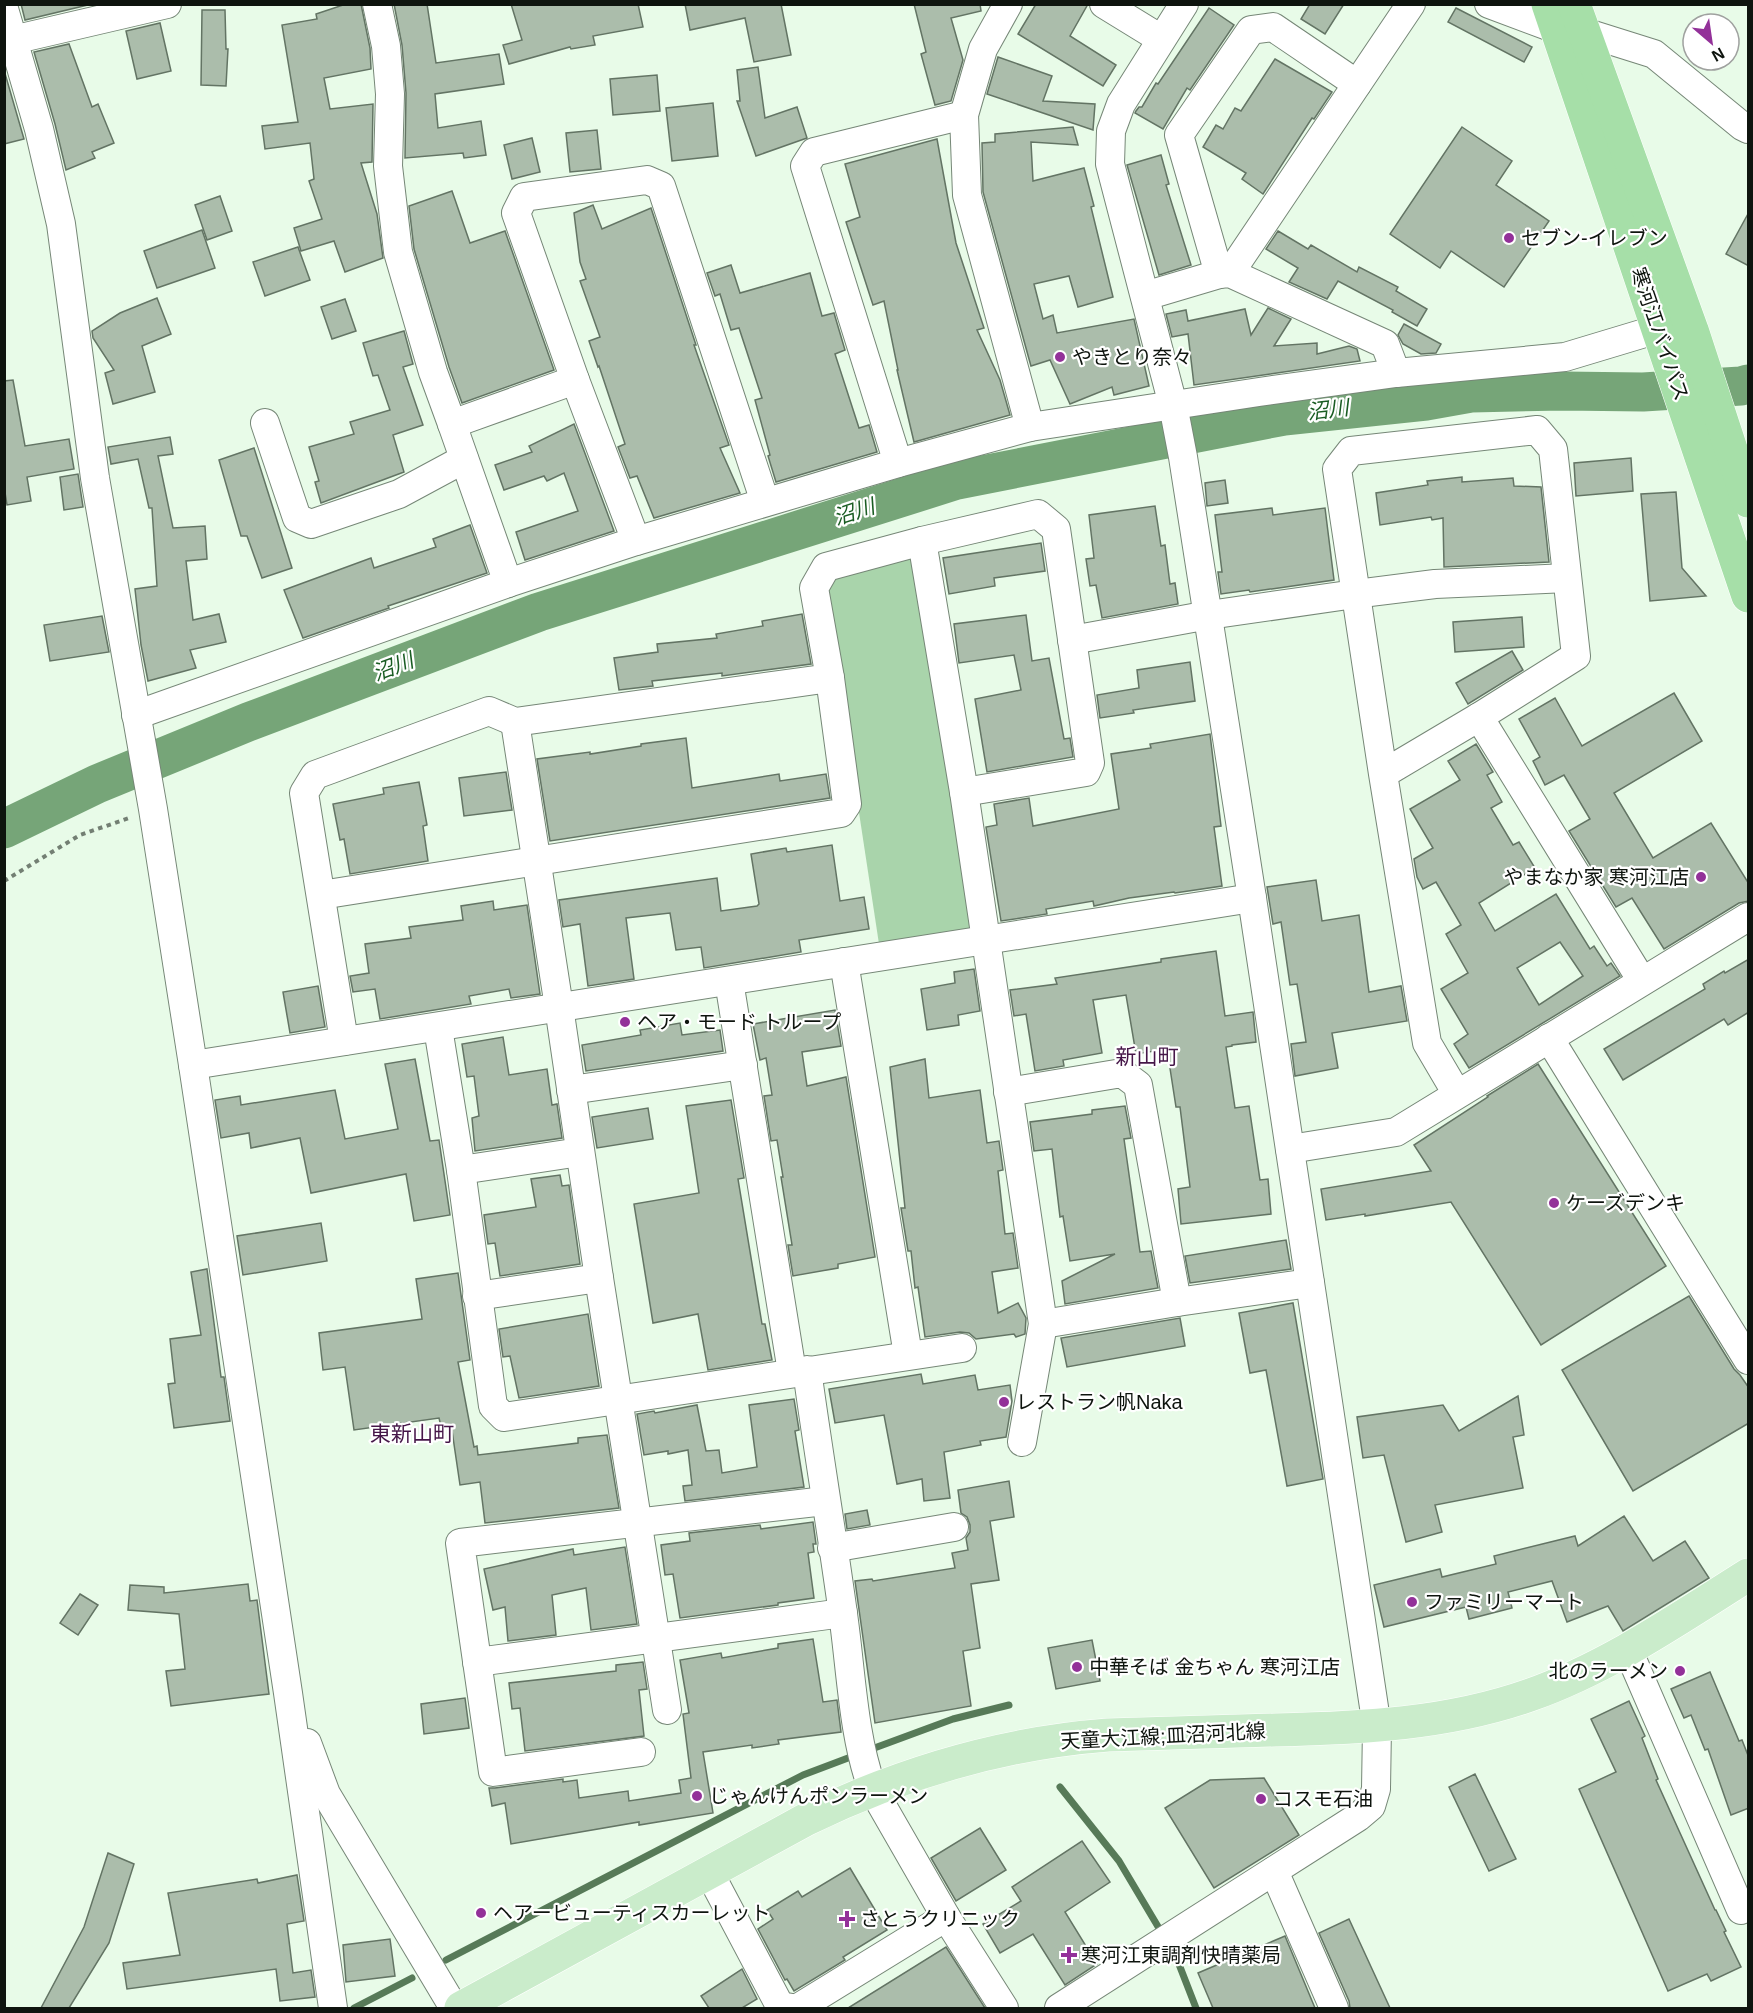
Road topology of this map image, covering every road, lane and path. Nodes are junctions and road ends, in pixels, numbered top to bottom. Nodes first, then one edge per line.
1 (167, 4) edge
2 (377, 4) edge
3 (1008, 4) edge
4 (1104, 4) edge
5 (1184, 4) edge
6 (1411, 4) edge
7 (1489, 4) edge
8 (4, 9) edge
9 (1565, 18) edge
10 (1161, 39) junction
11 (9, 41) edge
12 (1357, 84) junction
13 (964, 115) junction
14 (1749, 129) edge
15 (1225, 274) junction
16 (1145, 296) junction
17 (1658, 329) junction
18 (1396, 373) junction
19 (575, 380) junction
20 (1173, 405) junction
21 (265, 423) dead end
22 (453, 424) junction
23 (1030, 427) junction
24 (1713, 441) junction
25 (464, 459) junction
26 (898, 463) junction
27 (1749, 501) edge
28 (765, 502) junction
29 (636, 541) junction
30 (922, 541) junction
31 (1567, 579) junction
32 (508, 584) junction
33 (1355, 594) junction
34 (1749, 596) edge
35 (1209, 615) junction
36 (1072, 640) junction
37 (830, 678) junction
38 (1479, 717) junction
39 (137, 720) junction
40 (515, 722) junction
41 (1383, 774) junction
42 (964, 792) junction
43 (153, 810) junction
44 (535, 861) junction
45 (4, 880) edge
46 (321, 895) junction
47 (1252, 898) junction
48 (1749, 917) edge
49 (985, 940) junction
50 (844, 962) junction
51 (729, 981) junction
52 (1642, 981) junction
53 (559, 1007) junction
54 (438, 1028) junction
55 (1549, 1038) junction
56 (344, 1041) junction
57 (193, 1065) junction
58 (743, 1065) junction
59 (572, 1090) junction
60 (1008, 1092) junction
61 (1457, 1094) junction
62 (1290, 1149) junction
63 (580, 1152) junction
64 (461, 1170) junction
65 (599, 1278) junction
66 (1310, 1282) junction
67 (477, 1296) junction
68 (1177, 1302) junction
69 (1043, 1324) junction
70 (962, 1348) dead end
71 (908, 1355) junction
72 (1749, 1360) edge
73 (799, 1371) junction
74 (619, 1400) junction
75 (1022, 1442) dead end
76 (825, 1501) junction
77 (637, 1523) junction
78 (954, 1527) dead end
79 (832, 1548) junction
80 (1749, 1575) edge
81 (843, 1613) junction
82 (657, 1638) junction
83 (1628, 1650) junction
84 (477, 1662) junction
85 (288, 1693) junction
86 (667, 1710) dead end
87 (1377, 1727) junction
88 (641, 1752) dead end
89 (870, 1783) junction
90 (1274, 1871) junction
91 (709, 1872) junction
92 (1741, 1910) dead end
93 (946, 1917) junction
94 (780, 2006) edge
95 (332, 2007) edge
96 (454, 2008) edge
97 (461, 2008) edge
98 (1004, 2008) edge
99 (1059, 2008) edge
100 (1334, 2008) edge

1 - 11 street
2 - 22 street
3 - 13 street
4 - 10 street
5 - 10 street
6 - 12 street
7 - 9 street
8 - 11 street
9 - 14 street
9 - 17 highway, 寒河江バイパス
9 - 24 highway, 寒河江バイパス
10 - 16 street
11 - 39 street
12 - 15 street
12 - 15 street
13 - 23 street
13 - 26 street
15 - 16 street
15 - 18 street
16 - 20 street
17 - 18 street
17 - 24 highway, 寒河江バイパス
18 - 20 street
19 - 22 street
19 - 28 street
19 - 29 street
20 - 23 street
20 - 35 street
21 - 25 street
22 - 25 street
23 - 26 street
24 - 27 highway, 寒河江バイパス
24 - 34 highway, 寒河江バイパス
25 - 32 street
26 - 28 street
28 - 29 street
29 - 32 street
30 - 36 street
30 - 37 street
30 - 42 street
31 - 33 street
31 - 33 street
31 - 38 street
32 - 39 street
33 - 35 street
33 - 41 street
35 - 36 street
35 - 47 street
36 - 42 street
37 - 40 street
37 - 44 street
38 - 41 street
38 - 52 street
39 - 43 street
40 - 44 street
40 - 46 street
41 - 61 street
42 - 49 street
43 - 45 path
43 - 57 street
44 - 46 street
44 - 53 street
46 - 56 street
47 - 49 street
47 - 62 street
48 - 52 street
49 - 50 street
49 - 60 street
50 - 51 street
50 - 71 street
51 - 53 street
51 - 58 street
52 - 55 street
53 - 54 street
53 - 59 street
54 - 56 street
54 - 64 street
55 - 61 street
55 - 72 street
56 - 57 street
57 - 85 street
58 - 59 street
58 - 73 street
59 - 63 street
60 - 68 street
60 - 69 street
61 - 62 street
62 - 66 street
63 - 64 street
63 - 65 street
64 - 67 street
65 - 67 street
65 - 74 street
66 - 68 street
66 - 87 street
67 - 74 street
68 - 69 street
69 - 75 street
70 - 71 street
71 - 73 street
73 - 74 street
73 - 76 street
74 - 77 street
76 - 77 street
76 - 79 street
77 - 82 street
77 - 84 street
78 - 79 street
79 - 81 street
80 - 83 main road, 天童大江線;皿沼河北線
81 - 82 street
81 - 89 street
82 - 84 street
82 - 86 street
83 - 87 main road, 天童大江線;皿沼河北線
83 - 92 street
84 - 88 street
85 - 95 street
85 - 96 street
87 - 89 main road, 天童大江線;皿沼河北線
87 - 90 street
89 - 91 main road, 天童大江線;皿沼河北線
89 - 93 street
90 - 99 street
90 - 100 street
91 - 94 street
91 - 97 main road, 天童大江線;皿沼河北線
93 - 94 street
93 - 98 street

